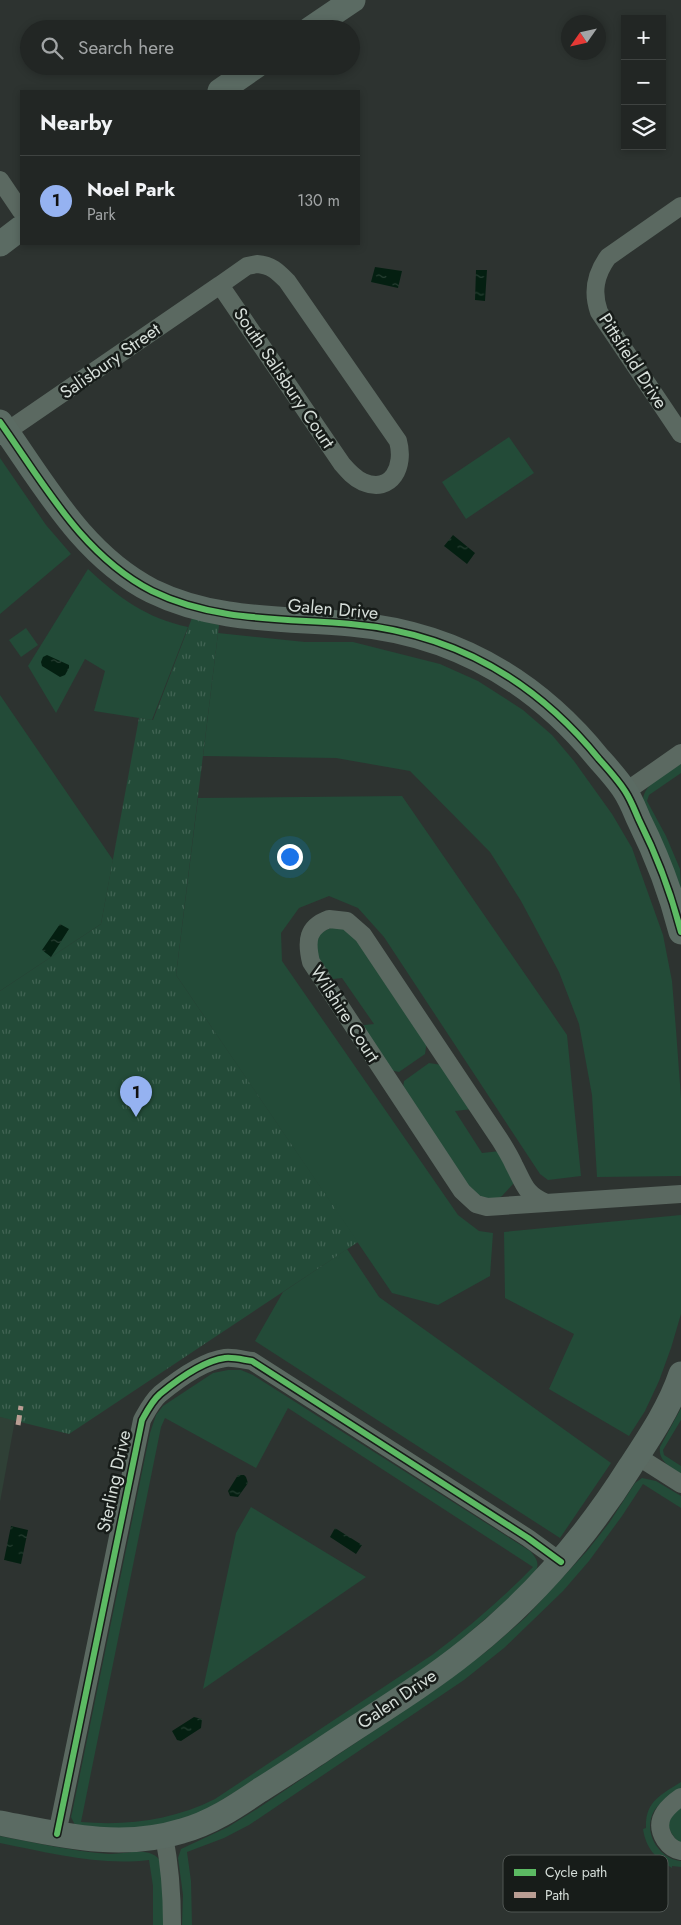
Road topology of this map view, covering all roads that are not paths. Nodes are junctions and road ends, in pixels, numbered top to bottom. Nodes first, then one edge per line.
1 (353, 0) edge
2 (323, 20) edge
3 (243, 75) edge
4 (221, 90) edge
5 (0, 180) edge
6 (681, 206) edge
7 (20, 210) edge
8 (20, 229) edge
9 (0, 244) edge
10 (220, 285) junction
11 (2, 430) edge
12 (681, 434) edge
13 (681, 753) edge
14 (625, 792) junction
15 (681, 932) edge
16 (681, 1194) edge
17 (546, 1203) junction
18 (681, 1374) edge
19 (638, 1456) junction
20 (681, 1484) edge
21 (561, 1562) junction
22 (681, 1797) edge
23 (0, 1823) edge
24 (56, 1834) junction
25 (164, 1836) junction
26 (681, 1851) edge
27 (172, 1925) edge

1 - 2 street
3 - 4 street
5 - 7 street
6 - 12 street, Pittsfield Drive
8 - 9 street
10 - 10 street, South Salisbury Court
10 - 11 street, Salisbury Street
11 - 14 street, Galen Drive
13 - 14 street
14 - 15 street, Galen Drive
16 - 17 street, Wilshire Court
17 - 17 street, Wilshire Court
18 - 19 street, Galen Drive
19 - 20 street
19 - 21 street, Galen Drive
21 - 24 street, Sterling Drive
21 - 25 street, Galen Drive
22 - 26 street
23 - 24 street, Galen Drive
24 - 25 street, Galen Drive
25 - 27 street

